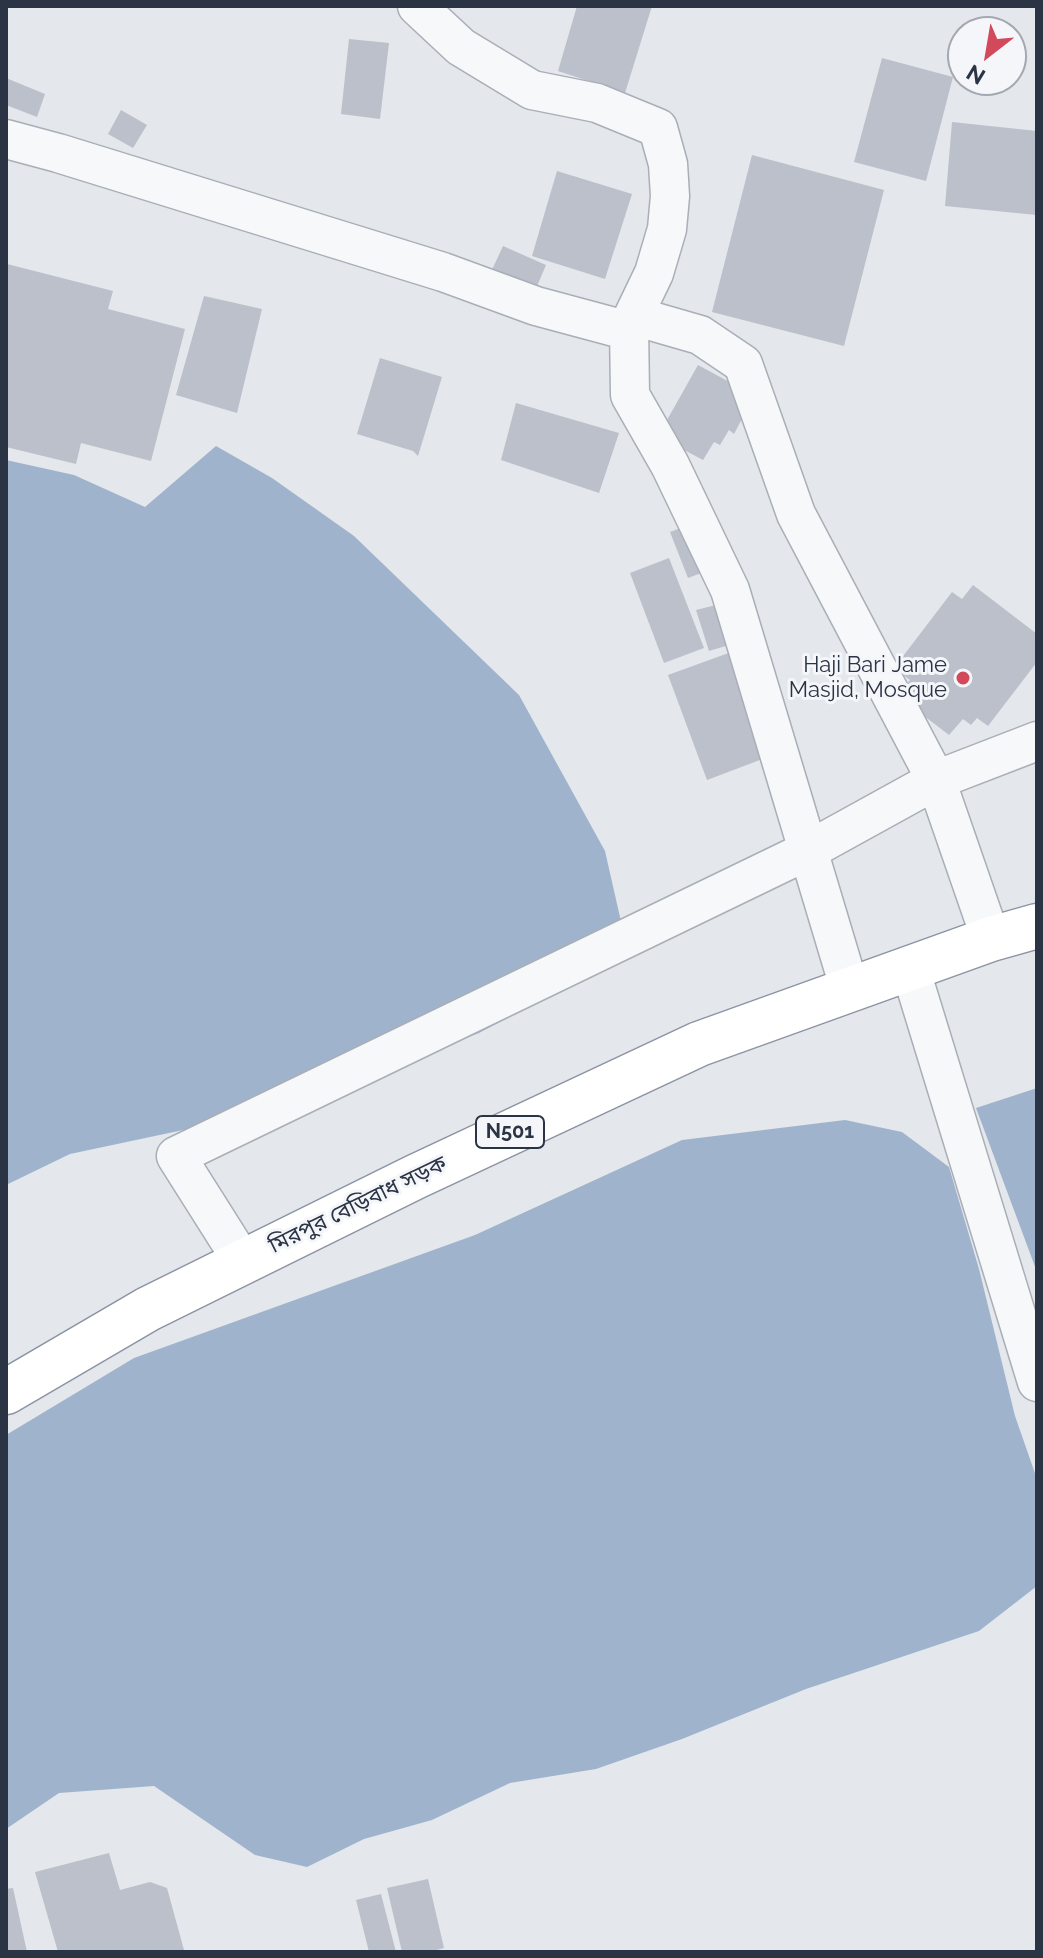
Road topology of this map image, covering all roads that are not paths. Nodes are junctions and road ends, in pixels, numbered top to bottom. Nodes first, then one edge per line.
1 (417, 6) edge
2 (6, 139) edge
3 (631, 323) junction
4 (1037, 741) edge
5 (936, 780) junction
6 (809, 850) junction
7 (1037, 926) edge
8 (991, 939) junction
9 (910, 968) junction
10 (850, 990) junction
11 (243, 1262) junction
12 (1037, 1382) edge
13 (6, 1392) edge

1 - 3 street
2 - 3 street
3 - 5 street
3 - 6 street
4 - 5 street
5 - 6 street
5 - 8 street
6 - 10 street
6 - 11 street
7 - 8 highway, মিরপুর বেড়িবাধ সড়ক / N501
8 - 9 highway, মিরপুর বেড়িবাধ সড়ক / N501
9 - 10 highway, মিরপুর বেড়িবাধ সড়ক / N501
9 - 12 street
10 - 11 highway, মিরপুর বেড়িবাধ সড়ক / N501
11 - 13 highway, মিরপুর বেড়িবাধ সড়ক / N501

